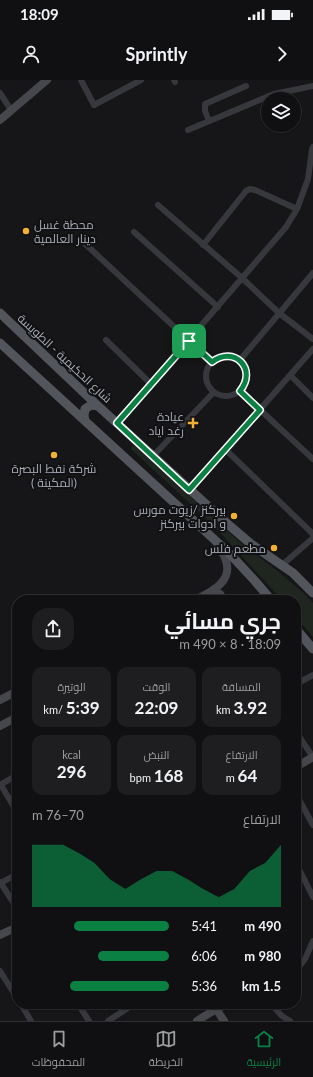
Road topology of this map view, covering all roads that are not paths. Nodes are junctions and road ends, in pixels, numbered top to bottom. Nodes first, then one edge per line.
1 (46, 80) edge
2 (81, 80) edge
3 (141, 80) edge
4 (246, 86) dead end
5 (313, 86) edge
6 (0, 93) edge
7 (11, 110) junction
8 (0, 120) edge
9 (208, 121) junction
10 (188, 130) dead end
11 (313, 147) edge
12 (158, 205) dead end
13 (297, 209) junction
14 (134, 232) dead end
15 (81, 240) dead end
16 (203, 245) junction
17 (313, 273) edge
18 (242, 278) junction
19 (218, 307) junction
20 (0, 313) edge
21 (279, 313) junction
22 (313, 339) edge
23 (106, 340) dead end
24 (189, 341) junction
25 (0, 343) edge
26 (313, 349) edge
27 (240, 360) junction
28 (212, 362) junction
29 (290, 375) junction
30 (151, 384) junction
31 (240, 391) junction
32 (214, 392) junction
33 (313, 398) edge
34 (98, 406) junction
35 (260, 410) junction
36 (85, 420) junction
37 (117, 423) junction
38 (225, 450) junction
39 (153, 456) junction
40 (313, 459) edge
41 (189, 490) junction
42 (313, 534) edge
43 (313, 538) edge
44 (215, 540) junction
45 (282, 565) junction
46 (213, 591) junction
47 (313, 592) edge
48 (205, 595) edge
49 (221, 595) edge
50 (267, 595) edge
51 (301, 635) edge
52 (313, 649) edge
53 (313, 674) edge
54 (301, 681) edge
55 (12, 694) edge
56 (0, 700) edge
57 (12, 720) edge
58 (0, 726) edge
59 (301, 739) edge
60 (313, 757) edge
61 (301, 764) edge
62 (12, 778) edge
63 (1, 785) edge
64 (301, 803) edge
65 (12, 804) edge
66 (313, 825) edge
67 (301, 873) edge
68 (12, 876) edge
69 (0, 882) edge
70 (313, 897) edge
71 (12, 900) edge
72 (12, 929) edge
73 (0, 935) edge
74 (313, 940) edge
75 (301, 964) edge
76 (0, 971) edge
77 (12, 990) edge
78 (24, 1009) edge
79 (81, 1009) edge
80 (125, 1009) edge
81 (211, 1009) edge
82 (217, 1009) edge
83 (276, 1009) edge
84 (31, 1021) edge
85 (89, 1021) edge
86 (108, 1021) edge
87 (197, 1021) edge
88 (224, 1021) edge
89 (290, 1021) edge

1 - 7 street
2 - 3 street
4 - 9 street
5 - 9 street
6 - 7 street
7 - 8 street
9 - 10 street
11 - 13 street
12 - 16 street
13 - 16 street
13 - 18 street
14 - 19 street
15 - 24 street
16 - 18 street
17 - 21 street
18 - 19 street
18 - 21 street
19 - 24 street
20 - 34 main road, شارع الحكيمية - الطويسة
21 - 22 street
21 - 27 street
23 - 30 street
24 - 28 street
24 - 30 street
25 - 36 main road
26 - 29 street
27 - 28 street
27 - 31 street
28 - 32 street
29 - 33 street
29 - 35 street
30 - 37 street
31 - 32 street
31 - 35 street
32 - 39 street
34 - 36 main road
34 - 37 main road, شارع الحكيمية - الطويسة
35 - 38 street
35 - 40 street
36 - 44 main road
37 - 39 main road, شارع الحكيمية - الطويسة
38 - 41 street
38 - 42 street
39 - 41 main road, شارع الحكيمية - الطويسة
41 - 45 main road, شارع الحكيمية - الطويسة
43 - 45 street
44 - 46 street
44 - 50 main road
45 - 47 main road, شارع الحكيمية - الطويسة
46 - 48 street
46 - 49 street
51 - 52 main road
53 - 54 street
55 - 56 street
57 - 58 street
59 - 60 street
60 - 61 street
62 - 63 street
63 - 65 street
64 - 66 street
67 - 70 street
68 - 69 street
69 - 71 street
72 - 73 street
74 - 75 street
76 - 77 street
78 - 84 street
79 - 85 street
80 - 86 street
81 - 87 street
82 - 88 street
83 - 89 street

